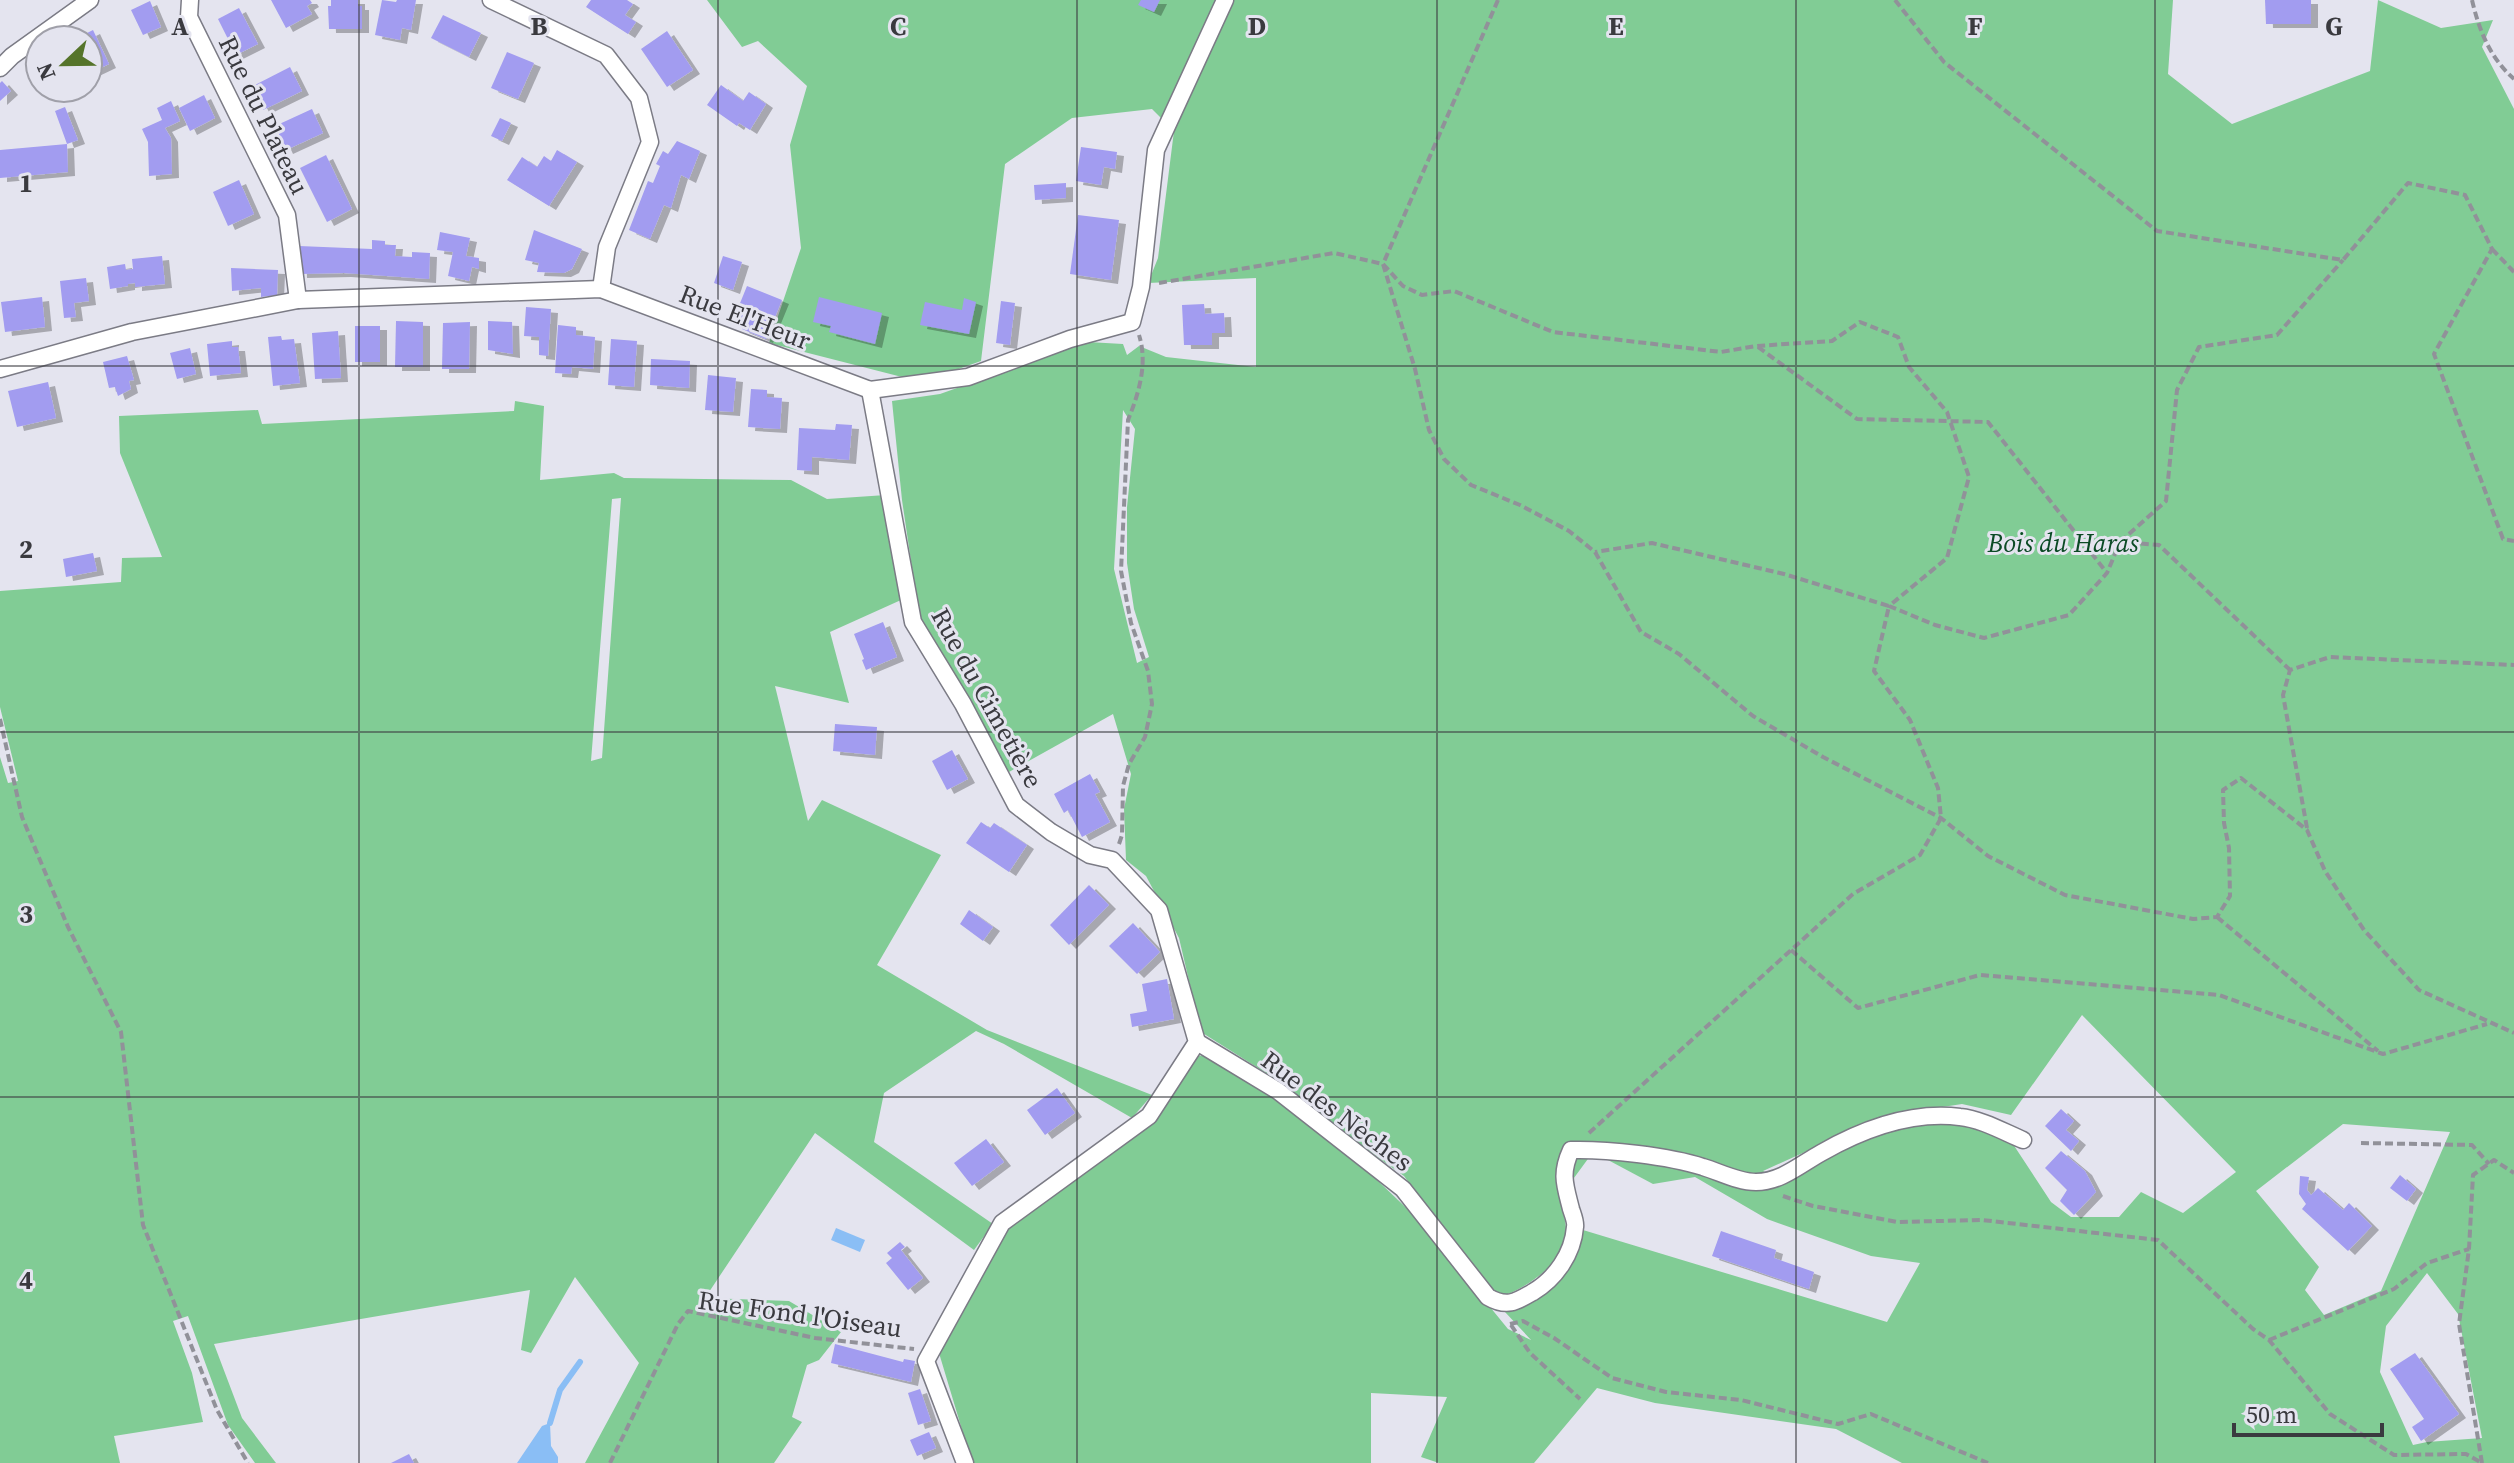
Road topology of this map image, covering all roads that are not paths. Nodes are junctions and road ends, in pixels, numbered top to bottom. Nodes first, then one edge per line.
1 (90, 0) edge
2 (190, 0) edge
3 (491, 0) edge
4 (1225, 0) edge
5 (0, 68) edge
6 (601, 289) junction
7 (298, 300) junction
8 (0, 369) edge
9 (870, 390) junction
10 (1197, 1042) junction
11 (2023, 1140) dead end
12 (965, 1463) edge

1 - 5 street
2 - 7 street, Rue du Plateau
3 - 6 street
4 - 9 street, Rue El'Heur
6 - 7 street, Rue El'Heur
6 - 9 street, Rue El'Heur
7 - 8 street, Rue El'Heur
9 - 10 street, Rue du Cimetière
10 - 11 street, Rue des Nèches
10 - 12 street

